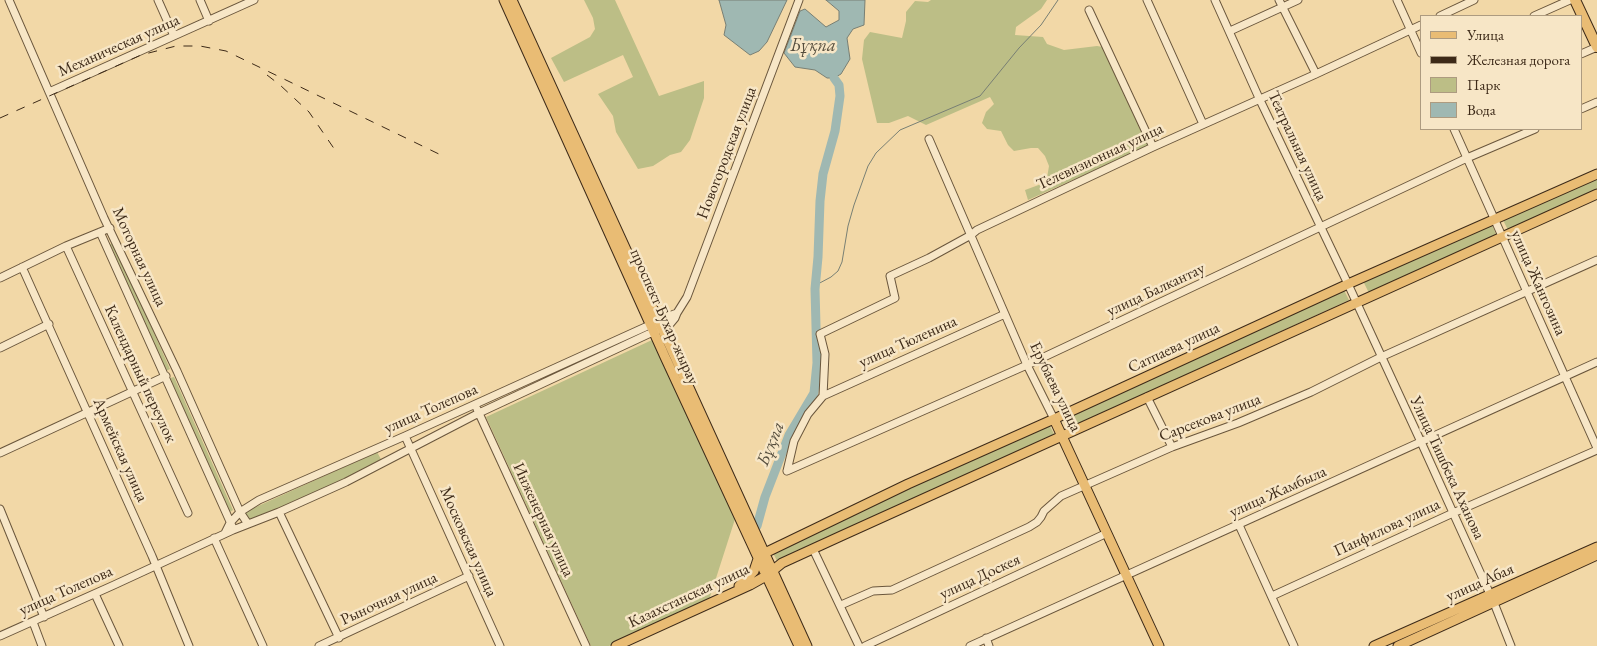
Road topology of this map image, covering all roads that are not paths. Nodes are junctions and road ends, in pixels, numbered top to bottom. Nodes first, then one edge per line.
1 (9, 0) edge
2 (158, 0) edge
3 (200, 0) edge
4 (504, 0) edge
5 (512, 0) edge
6 (799, 0) edge
7 (1148, 0) edge
8 (1215, 0) edge
9 (1298, 0) edge
10 (1397, 0) edge
11 (1474, 0) edge
12 (1570, 0) edge
13 (1575, 0) edge
14 (249, 1) edge
15 (1281, 3) edge
16 (1089, 10) dead end
17 (1442, 15) edge
18 (1536, 15) edge
19 (209, 21) junction
20 (1420, 26) edge
21 (1411, 30) junction
22 (1230, 31) junction
23 (174, 36) junction
24 (1597, 47) edge
25 (1420, 51) edge
26 (1582, 54) edge
27 (1316, 74) junction
28 (49, 92) junction
29 (1259, 98) junction
30 (1597, 102) edge
31 (1582, 109) edge
32 (1203, 124) junction
33 (567, 129) junction
34 (1454, 130) edge
35 (1533, 130) edge
36 (929, 139) dead end
37 (1153, 147) junction
38 (1467, 158) junction
39 (1597, 174) edge
40 (1597, 194) edge
41 (1495, 218) junction
42 (110, 228) junction
43 (1321, 228) junction
44 (100, 232) junction
45 (971, 235) junction
46 (1502, 236) junction
47 (66, 246) junction
48 (1597, 260) edge
49 (22, 267) junction
50 (0, 278) edge
51 (1348, 284) junction
52 (1528, 292) junction
53 (1356, 302) junction
54 (1005, 314) junction
55 (49, 324) junction
56 (657, 327) junction
57 (0, 348) edge
58 (1381, 357) junction
59 (1597, 362) edge
60 (1027, 365) junction
61 (166, 376) junction
62 (1565, 376) junction
63 (133, 391) junction
64 (823, 396) junction
65 (1147, 397) junction
66 (475, 405) junction
67 (88, 411) junction
68 (479, 413) junction
69 (1054, 419) junction
70 (1062, 435) junction
71 (405, 436) junction
72 (1421, 442) junction
73 (1172, 447) junction
74 (411, 449) junction
75 (1597, 449) edge
76 (0, 453) edge
77 (1085, 485) junction
78 (0, 509) edge
79 (240, 512) junction
80 (279, 512) junction
81 (188, 513) dead end
82 (1453, 513) junction
83 (248, 524) junction
84 (1239, 525) junction
85 (232, 526) junction
86 (1107, 533) junction
87 (214, 538) junction
88 (1597, 546) edge
89 (814, 549) junction
90 (762, 556) junction
91 (1597, 556) edge
92 (155, 566) junction
93 (770, 574) junction
94 (1126, 575) junction
95 (469, 576) junction
96 (731, 592) junction
97 (94, 594) junction
98 (1272, 596) junction
99 (1492, 599) junction
100 (841, 605) junction
101 (44, 617) junction
102 (32, 622) junction
103 (0, 635) edge
104 (339, 638) junction
105 (986, 638) junction
106 (42, 646) edge
107 (119, 646) edge
108 (190, 646) edge
109 (263, 646) edge
110 (319, 646) edge
111 (500, 646) edge
112 (586, 646) edge
113 (616, 646) edge
114 (798, 646) edge
115 (806, 646) edge
116 (859, 646) edge
117 (865, 646) edge
118 (970, 646) edge
119 (990, 646) edge
120 (1158, 646) edge
121 (1294, 646) edge
122 (1374, 646) edge
123 (1398, 646) edge
124 (1511, 646) edge

1 - 28 street, Моторная улица
2 - 23 street
3 - 19 street
4 - 33 main road, проспект Бухар-жырау
5 - 33 main road, проспект Бухар-жырау
6 - 56 street, Новогородская улица
7 - 32 street
8 - 22 street, Театральная улица
9 - 15 street
10 - 21 street
11 - 17 street
12 - 18 street
13 - 24 highway
14 - 19 street, Механическая улица
15 - 22 street
15 - 27 street
16 - 37 street
19 - 23 street, Механическая улица
20 - 21 street, Телевизионная улица
21 - 25 street
21 - 27 street, Телевизионная улица
22 - 29 street, Театральная улица
23 - 28 street, Механическая улица
24 - 26 street
27 - 29 street, Телевизионная улица
28 - 42 street, Моторная улица
29 - 32 street, Телевизионная улица
29 - 43 street, Театральная улица
30 - 31 street
32 - 37 street, Телевизионная улица
33 - 56 main road, проспект Бухар-жырау
34 - 38 street, улица Жангозина
35 - 38 street, улица Балкантау
36 - 45 street, Ерубаева улица
37 - 45 street, Телевизионная улица
38 - 41 street, улица Жангозина
38 - 43 street, улица Балкантау
39 - 41 main road, Сатпаева улица
40 - 46 main road, Сатпаева улица
41 - 46 street, улица Жангозина
41 - 51 main road, Сатпаева улица
42 - 44 street
42 - 79 street, Моторная улица
43 - 51 street, Театральная улица
43 - 60 street, улица Балкантау
44 - 47 street
44 - 61 street, Моторная улица
45 - 54 street, Ерубаева улица
45 - 64 street, Телевизионная улица
46 - 52 street, улица Жангозина
46 - 53 main road, Сатпаева улица
47 - 49 street
47 - 63 street, Календарный переулок
48 - 52 street, Сарсекова улица
49 - 50 street
49 - 55 street, Армейская улица
51 - 53 street, Театральная улица
51 - 69 main road, Сатпаева улица
52 - 58 street, Сарсекова улица
52 - 62 street, улица Жангозина
53 - 58 street, Улица Тишбека Аханова
53 - 65 main road, Сатпаева улица
54 - 60 street, Ерубаева улица
54 - 64 street, улица Тюленина
55 - 57 street
55 - 67 street, Армейская улица
56 - 66 street, улица Толепова
56 - 68 street, улица Толепова
56 - 90 main road, проспект Бухар-жырау
58 - 72 street, Улица Тишбека Аханова
58 - 73 street, Сарсекова улица
59 - 62 street, улица Жамбыла
60 - 64 street, улица Балкантау
60 - 69 street, Ерубаева улица
61 - 63 street
61 - 85 street, Моторная улица
62 - 72 street, улица Жамбыла
62 - 75 street, улица Жангозина
63 - 67 street
63 - 81 street, Календарный переулок
65 - 70 main road, Сатпаева улица
65 - 73 street
66 - 68 street, Инженерная улица
66 - 71 street, улица Толепова
67 - 76 street
67 - 92 street, Армейская улица
68 - 74 street, улица Толепова
68 - 112 street, Инженерная улица
69 - 70 main road, Ерубаева улица
69 - 90 main road, Сатпаева улица
70 - 77 main road, Ерубаева улица
70 - 89 main road, Сатпаева улица
71 - 74 street, Московская улица
71 - 79 street, улица Толепова
72 - 82 street, Улица Тишбека Аханова
72 - 84 street, улица Жамбыла
73 - 77 street, Сарсекова улица
74 - 80 street, улица Толепова
74 - 95 street, Московская улица
75 - 82 street, Панфилова улица
77 - 86 main road, Ерубаева улица
77 - 100 street, Сарсекова улица
78 - 101 street
79 - 83 street, Моторная улица
79 - 85 street, улица Толепова
80 - 83 street, улица Толепова
80 - 104 street
82 - 98 street, Панфилова улица
82 - 99 street, Улица Тишбека Аханова
83 - 85 street, улица Толепова
84 - 94 street, улица Жамбыла
84 - 98 street
85 - 87 street, улица Толепова
86 - 94 main road, Ерубаева улица
86 - 117 street, улица Доскея
87 - 92 street, улица Толепова
87 - 109 street
88 - 99 main road, улица Абая
89 - 93 main road, Сатпаева улица
89 - 100 street
90 - 93 main road, проспект Бухар-жырау
90 - 96 main road
91 - 99 main road, улица Абая
92 - 97 street, улица Толепова
92 - 108 street, Армейская улица
93 - 96 main road, Казахстанская улица
93 - 114 main road, проспект Бухар-жырау
93 - 115 main road, проспект Бухар-жырау
94 - 105 street, улица Жамбыла
94 - 120 main road, Ерубаева улица
95 - 104 street, Рыночная улица
95 - 111 street, Московская улица
96 - 113 main road, Казахстанская улица
97 - 101 street, улица Толепова
97 - 107 street
98 - 121 street
99 - 122 main road, улица Абая
99 - 123 main road, улица Абая
99 - 124 street, Улица Тишбека Аханова
100 - 116 street
101 - 102 street, улица Толепова
102 - 103 street, улица Толепова
102 - 106 street
104 - 110 street, Рыночная улица
105 - 118 street, улица Жамбыла
105 - 119 street

